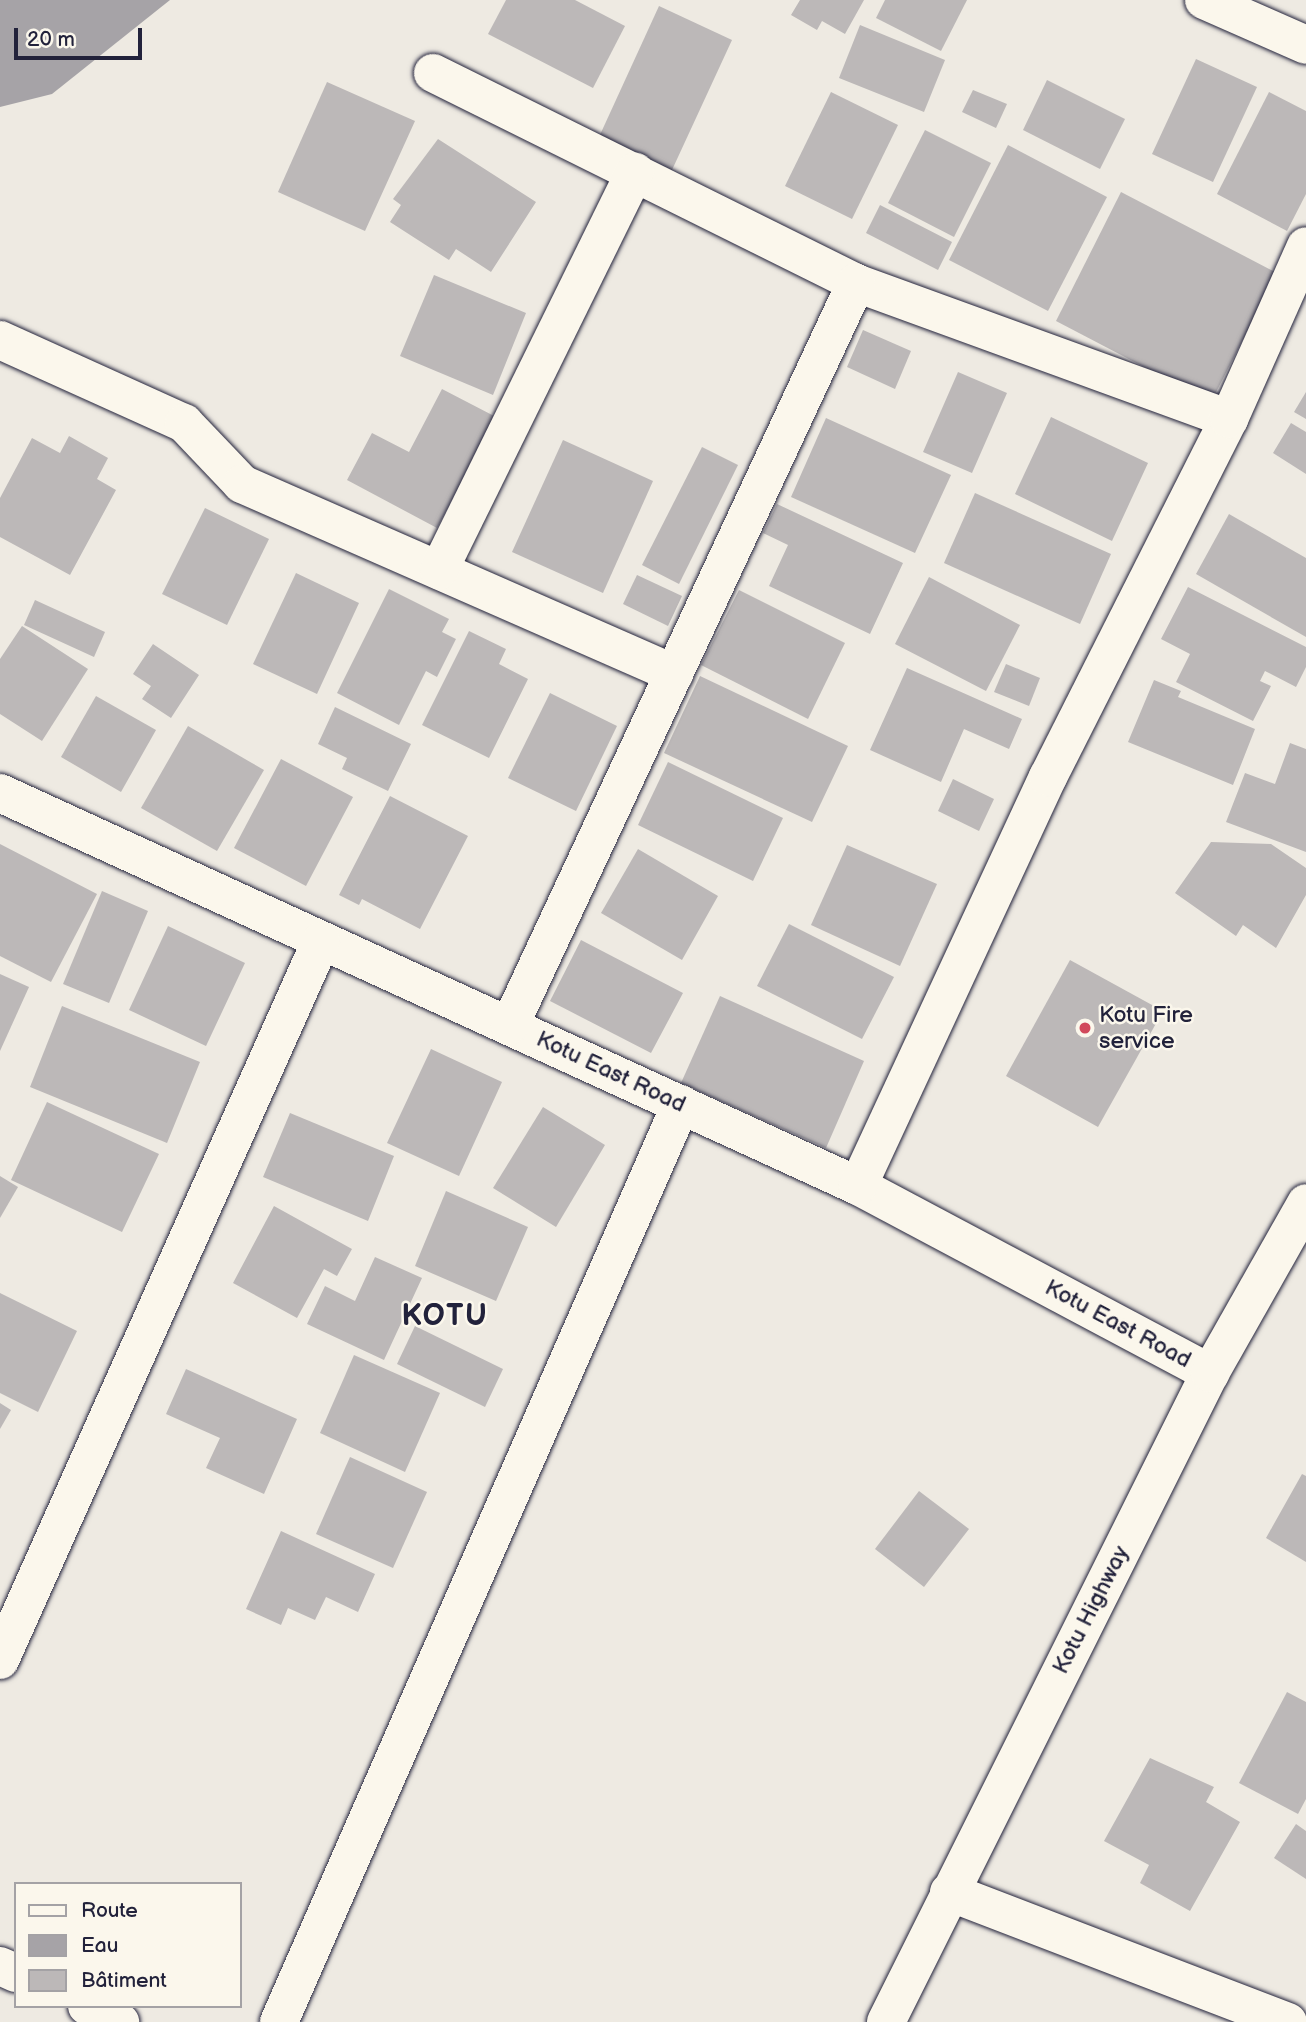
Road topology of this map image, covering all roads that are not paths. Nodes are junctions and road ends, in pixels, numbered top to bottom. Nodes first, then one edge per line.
1 (1204, 0) edge
2 (1306, 45) edge
3 (433, 73) dead end
4 (635, 172) junction
5 (1306, 246) edge
6 (856, 283) junction
7 (0, 340) edge
8 (1229, 419) junction
9 (439, 570) junction
10 (674, 674) junction
11 (0, 793) edge
12 (321, 941) junction
13 (510, 1025) junction
14 (681, 1104) junction
15 (858, 1186) junction
16 (1306, 1202) edge
17 (1210, 1373) junction
18 (0, 1660) edge
19 (948, 1892) junction
20 (91, 2008) edge
21 (120, 2022) edge
22 (279, 2022) edge
23 (886, 2022) edge
24 (1288, 2022) edge

1 - 2 street
3 - 4 street
4 - 6 street
4 - 9 street
5 - 8 street
6 - 8 street
6 - 10 street
7 - 9 street
8 - 15 street
9 - 10 street
10 - 13 street
11 - 12 street, Kotu East Road
12 - 13 street, Kotu East Road
12 - 18 street
13 - 14 street, Kotu East Road
14 - 15 street, Kotu East Road
14 - 22 street
15 - 17 street, Kotu East Road
16 - 17 street, Kotu Highway
17 - 19 street, Kotu Highway
19 - 23 street, Kotu Highway
19 - 24 street
20 - 21 street

